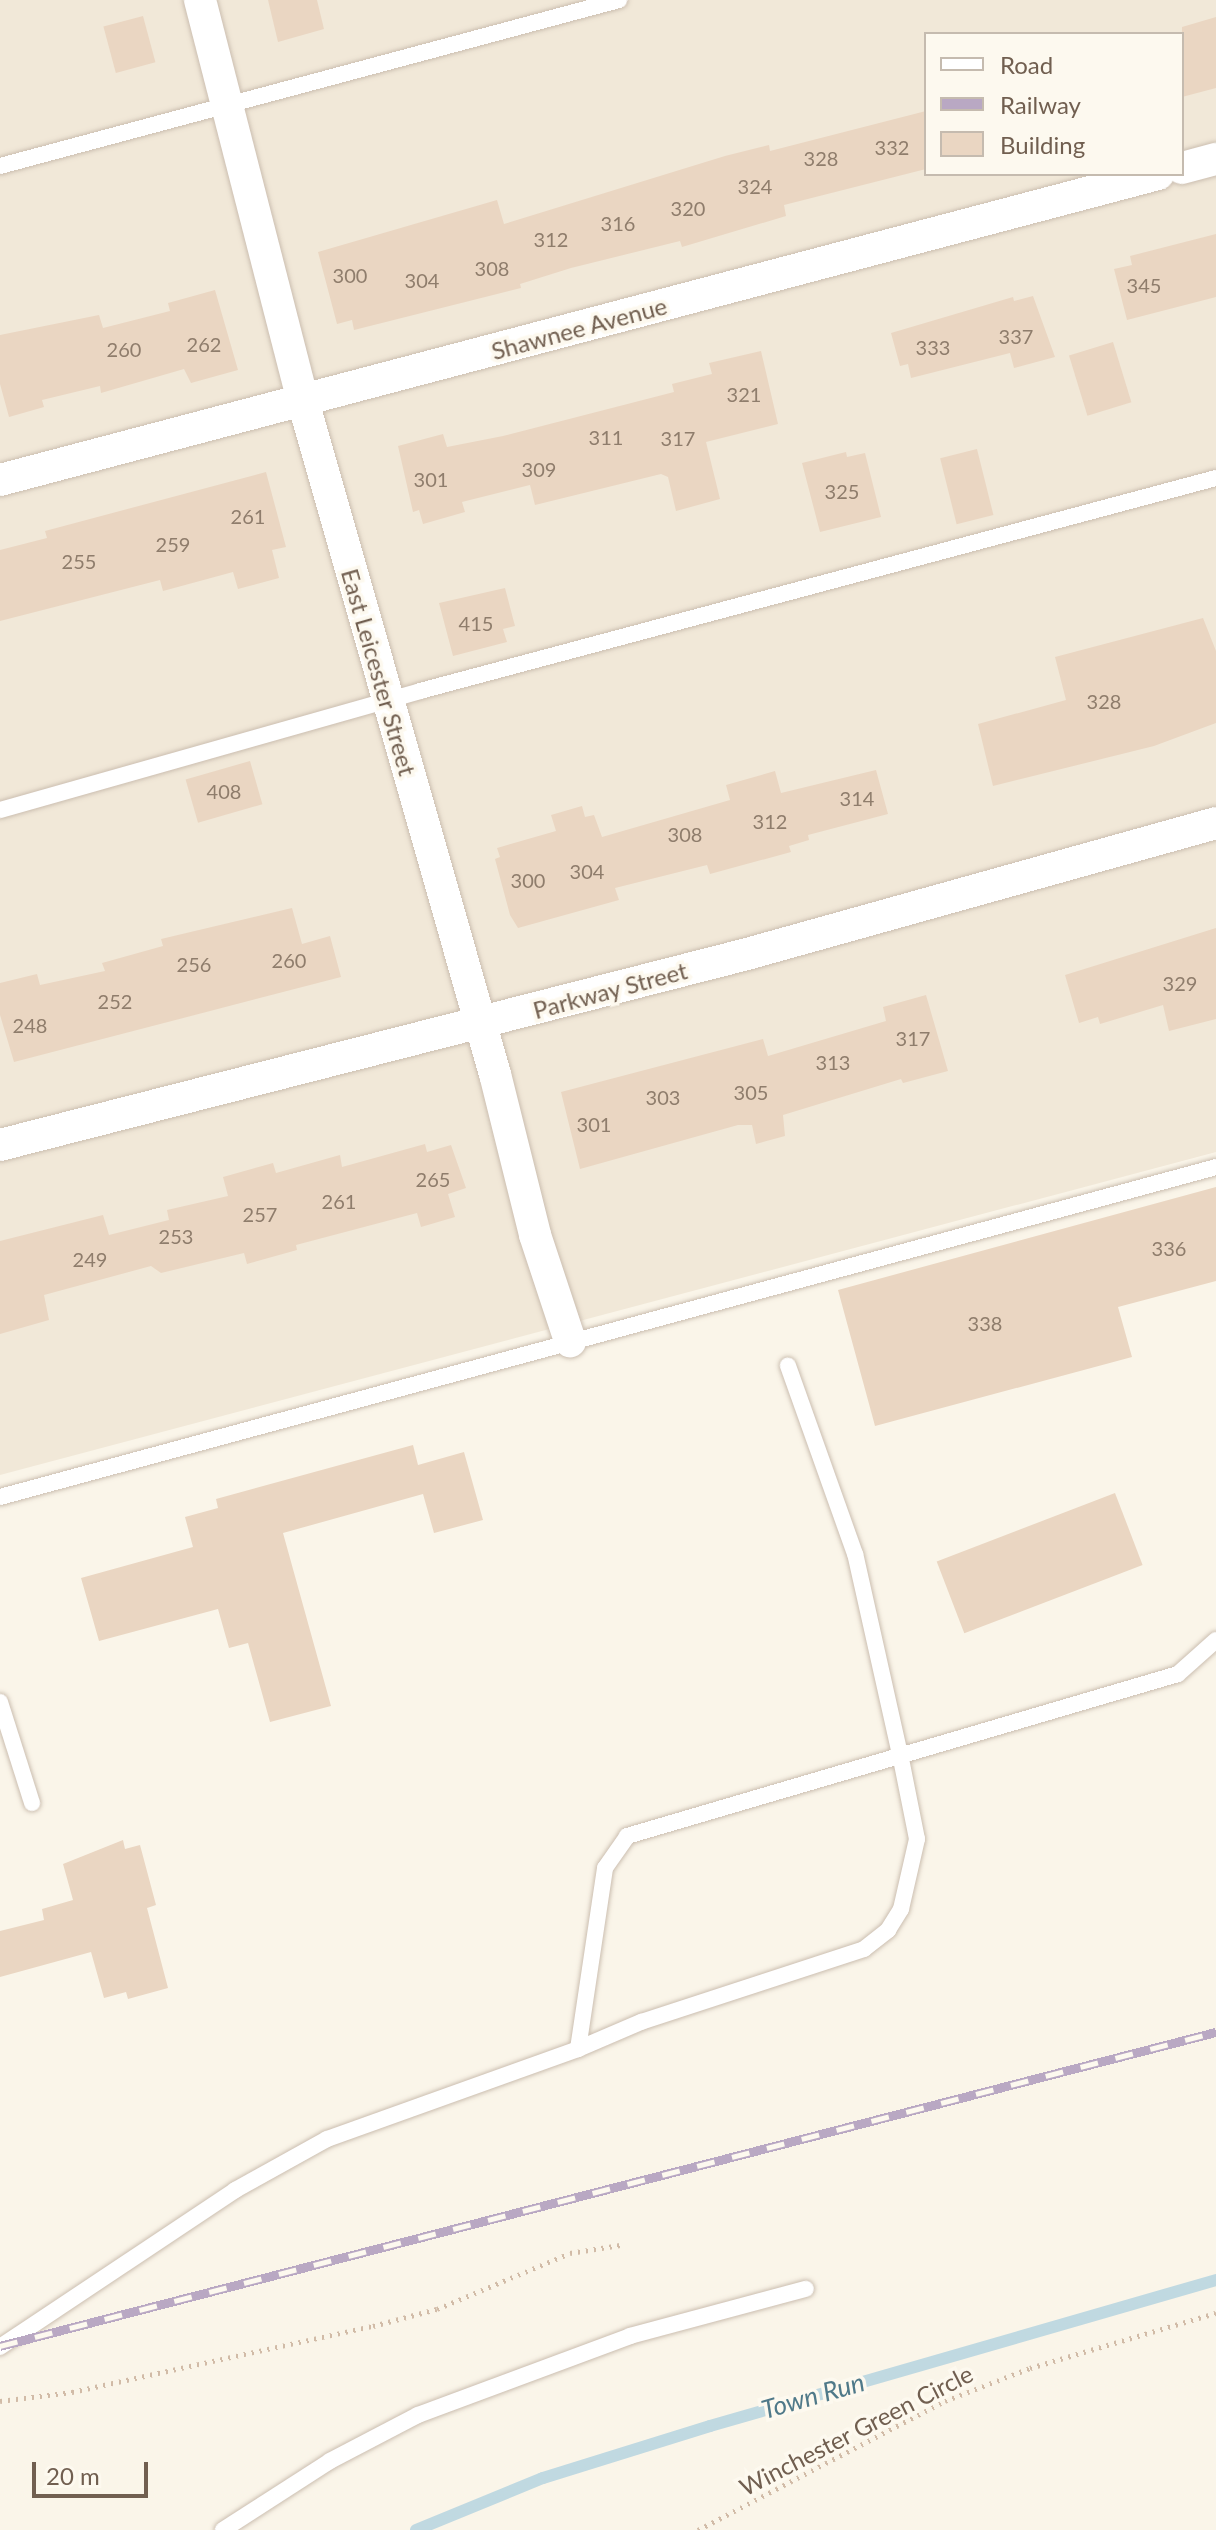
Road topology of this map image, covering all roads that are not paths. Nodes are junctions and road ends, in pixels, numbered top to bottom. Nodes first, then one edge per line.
1 (200, 0) edge
2 (619, 0) edge
3 (227, 105) junction
4 (1216, 159) edge
5 (0, 166) edge
6 (1184, 167) edge
7 (1150, 176) edge
8 (303, 401) junction
9 (1216, 478) edge
10 (0, 480) edge
11 (387, 700) junction
12 (0, 810) edge
13 (1216, 823) edge
14 (481, 1024) junction
15 (0, 1145) edge
16 (1216, 1167) edge
17 (570, 1341) junction
18 (788, 1366) dead end
19 (0, 1497) edge
20 (1216, 1640) edge
21 (0, 1702) edge
22 (901, 1759) junction
23 (32, 1803) dead end
24 (578, 2049) junction
25 (806, 2289) dead end
26 (0, 2347) edge
27 (223, 2530) edge

1 - 3 street, East Leicester Street
2 - 3 lane
3 - 5 lane
3 - 8 street, East Leicester Street
4 - 6 street
7 - 8 street, Shawnee Avenue
8 - 10 street, Shawnee Avenue
8 - 11 street, East Leicester Street
9 - 11 lane
11 - 12 lane
11 - 14 street, East Leicester Street
13 - 14 street, Parkway Street
14 - 15 street, Parkway Street
14 - 17 street, East Leicester Street
16 - 17 lane
17 - 19 lane
18 - 22 lane
20 - 22 lane
21 - 23 lane
22 - 24 lane
22 - 24 lane
24 - 26 lane
25 - 27 lane

